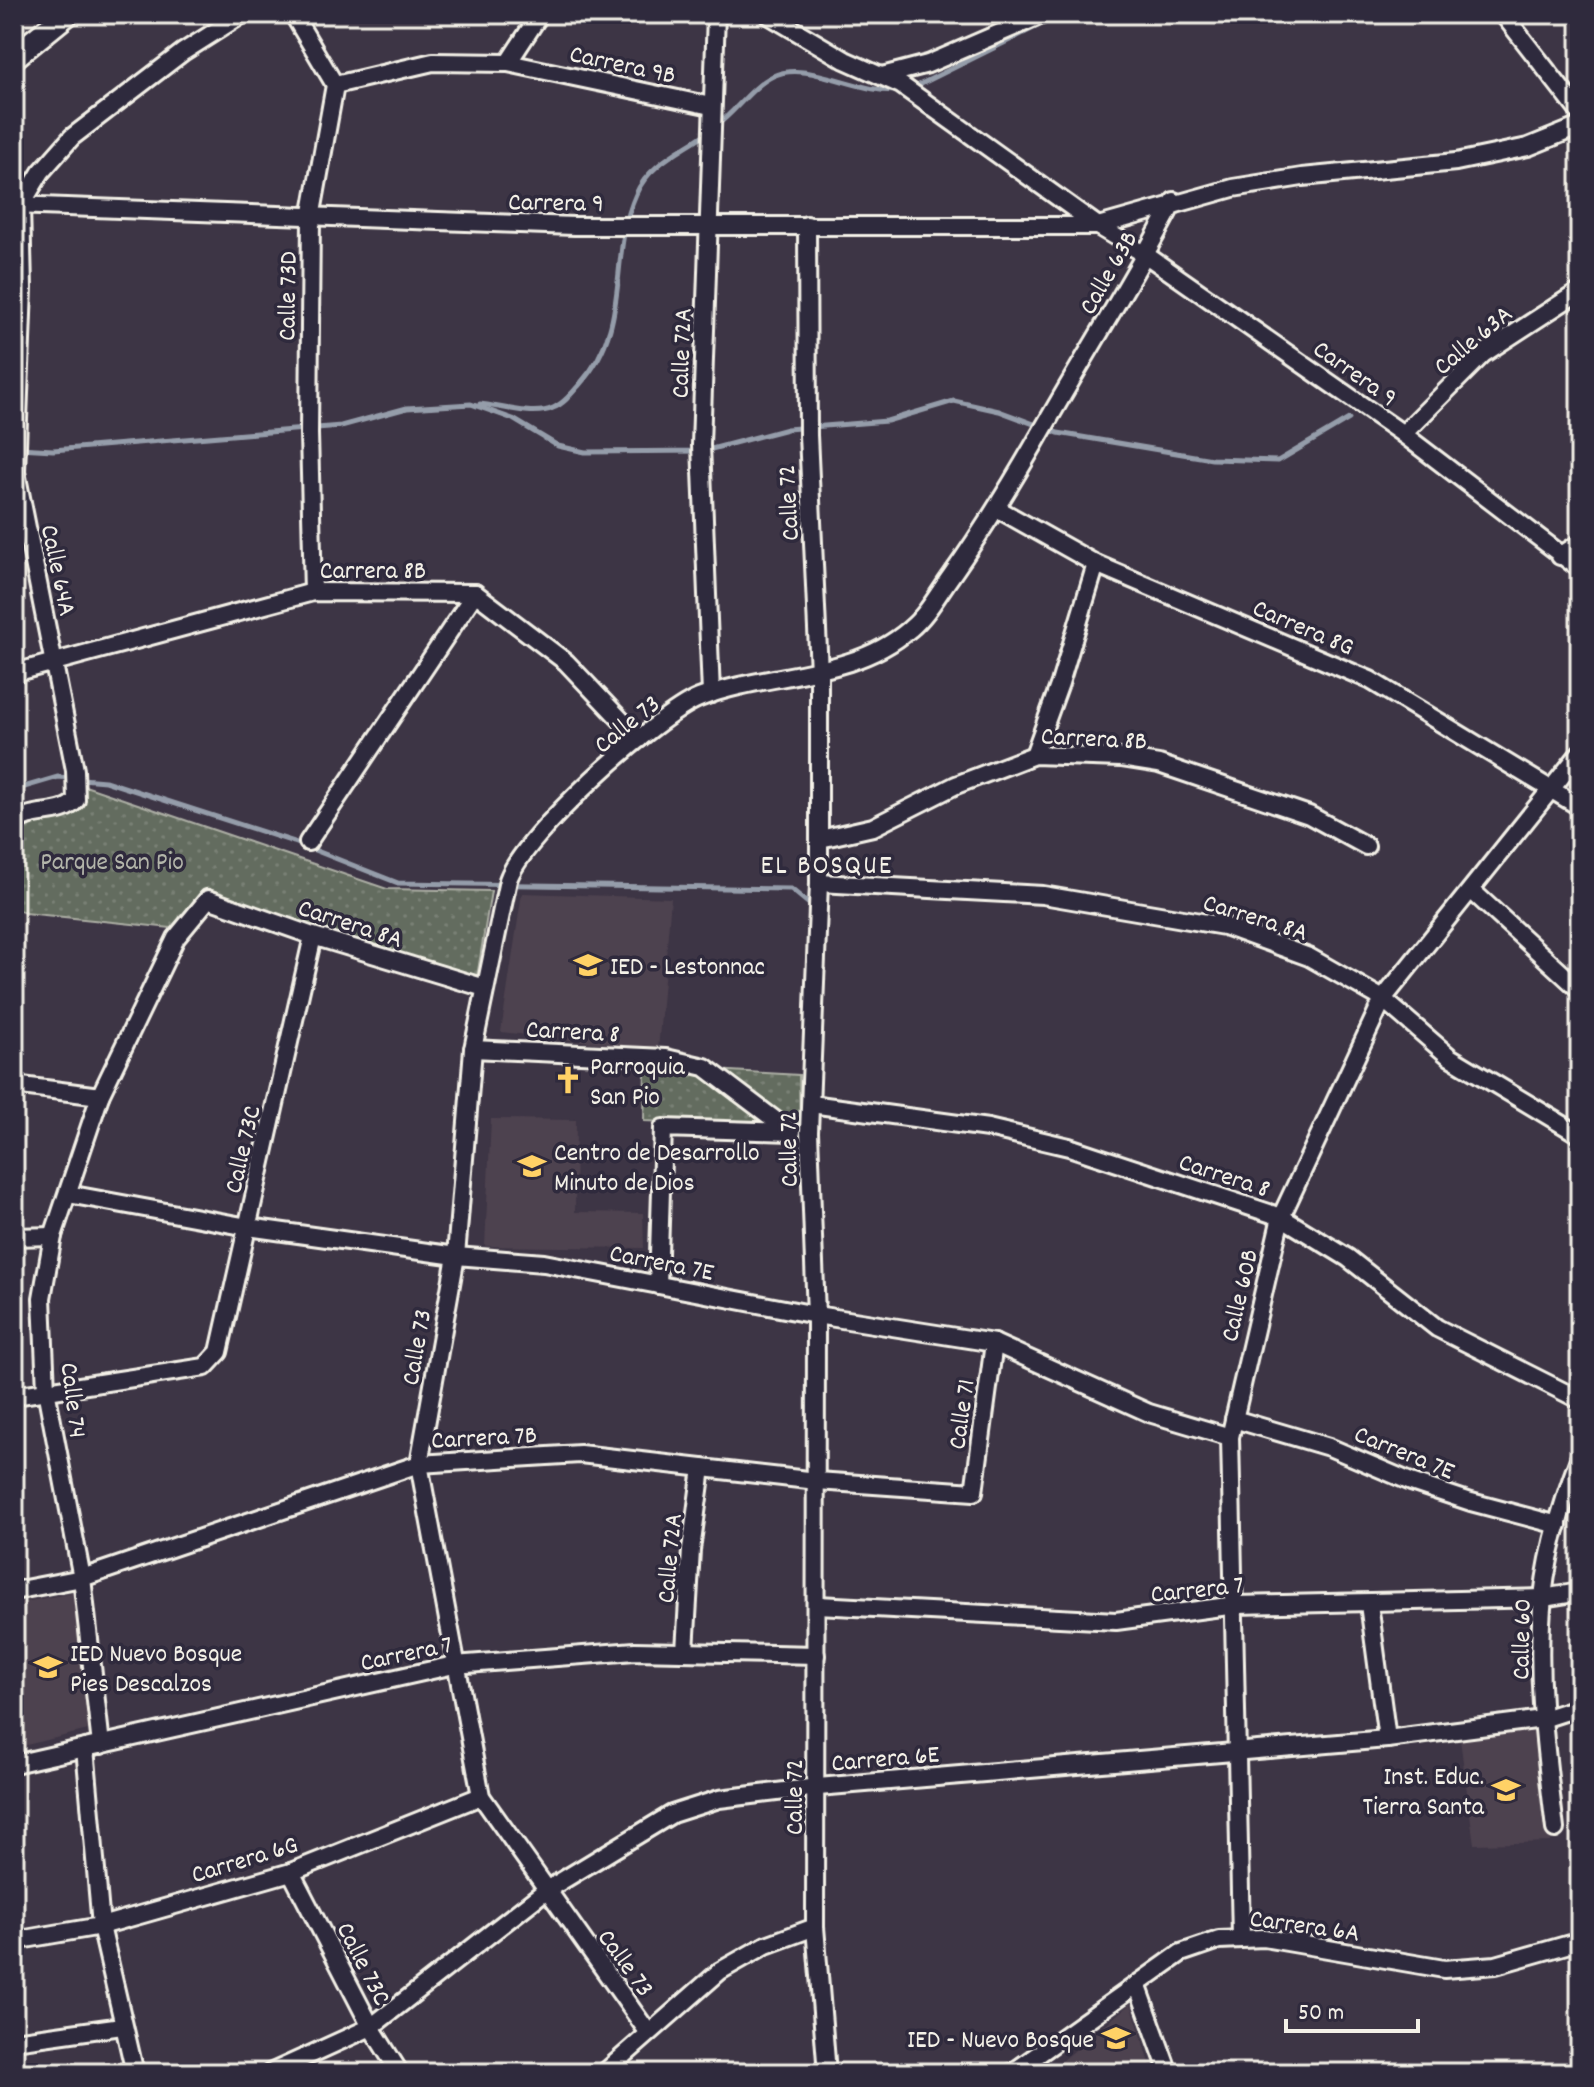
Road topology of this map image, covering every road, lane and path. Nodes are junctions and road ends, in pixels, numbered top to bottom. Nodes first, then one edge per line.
1 (67, 14) edge
2 (243, 14) edge
3 (293, 14) edge
4 (540, 14) edge
5 (716, 14) edge
6 (1044, 14) edge
7 (1503, 14) edge
8 (775, 16) edge
9 (14, 57) edge
10 (508, 63) junction
11 (882, 76) junction
12 (335, 85) junction
13 (1580, 113) edge
14 (711, 121) junction
15 (1580, 126) edge
16 (1174, 201) junction
17 (18, 205) edge
18 (311, 218) junction
19 (709, 225) junction
20 (807, 225) junction
21 (1098, 226) junction
22 (1146, 255) junction
23 (1580, 291) edge
24 (17, 389) edge
25 (1403, 434) junction
26 (998, 509) junction
27 (1580, 543) edge
28 (1560, 556) junction
29 (1096, 564) junction
30 (1580, 569) edge
31 (313, 592) junction
32 (475, 593) junction
33 (54, 660) junction
34 (819, 672) junction
35 (14, 673) edge
36 (703, 697) junction
37 (639, 739) junction
38 (1580, 753) edge
39 (1034, 755) junction
40 (1549, 790) junction
41 (1580, 807) edge
42 (14, 824) edge
43 (820, 839) junction
44 (308, 842) dead end
45 (1366, 846) dead end
46 (819, 883) junction
47 (1471, 890) junction
48 (204, 901) joint
49 (313, 936) junction
50 (485, 988) junction
51 (1580, 990) edge
52 (1383, 999) junction
53 (473, 1049) junction
54 (14, 1085) edge
55 (100, 1096) junction
56 (811, 1104) junction
57 (791, 1132) junction
58 (809, 1132) junction
59 (1580, 1135) edge
60 (68, 1194) junction
61 (1281, 1217) junction
62 (248, 1227) junction
63 (53, 1236) junction
64 (14, 1237) edge
65 (456, 1256) junction
66 (658, 1285) junction
67 (816, 1315) junction
68 (994, 1343) junction
69 (46, 1390) junction
70 (14, 1396) edge
71 (1580, 1400) edge
72 (1234, 1419) junction
73 (1230, 1437) junction
74 (1580, 1456) edge
75 (419, 1464) junction
76 (702, 1468) junction
77 (817, 1481) junction
78 (974, 1492) joint
79 (1558, 1525) junction
80 (82, 1578) junction
81 (14, 1591) edge
82 (1580, 1592) edge
83 (1543, 1598) junction
84 (1369, 1604) junction
85 (818, 1605) junction
86 (1236, 1605) junction
87 (685, 1651) junction
88 (816, 1655) junction
89 (454, 1665) junction
90 (1580, 1707) edge
91 (1543, 1719) junction
92 (1387, 1739) junction
93 (93, 1746) junction
94 (1236, 1752) junction
95 (14, 1764) edge
96 (818, 1787) junction
97 (481, 1796) junction
98 (1555, 1829) dead end
99 (291, 1872) junction
100 (545, 1891) junction
101 (101, 1926) junction
102 (815, 1927) junction
103 (1241, 1937) junction
104 (14, 1941) edge
105 (1580, 1941) edge
106 (1137, 1984) junction
107 (122, 2026) junction
108 (371, 2027) junction
109 (648, 2032) junction
110 (14, 2041) edge
111 (135, 2073) edge
112 (270, 2073) edge
113 (400, 2073) edge
114 (604, 2073) edge
115 (827, 2073) edge
116 (1012, 2073) edge
117 (1169, 2073) edge

1 - 9 street
2 - 17 street
3 - 12 street
4 - 10 street
5 - 14 street, Calle 72A
6 - 11 street
7 - 13 street
8 - 11 street
10 - 12 street, Carrera 9B
10 - 14 street, Carrera 9B
11 - 21 street
12 - 18 street, Calle 73D
14 - 19 street, Calle 72A
15 - 16 street
16 - 21 street, Carrera 9
16 - 22 street, Calle 63B
17 - 18 street, Carrera 9
17 - 24 street, Calle 64A
18 - 19 street, Carrera 9
18 - 31 street, Calle 73D
19 - 20 street, Carrera 9
19 - 36 street, Calle 72A
20 - 21 street, Carrera 9
20 - 34 street, Calle 72
21 - 22 street, Carrera 9
22 - 25 street, Carrera 9
22 - 26 street, Calle 63B
23 - 25 street, Calle 63A
24 - 33 street, Calle 64A
25 - 28 street, Carrera 9
26 - 29 street, Carrera 8G
26 - 34 street, Calle 63B
27 - 28 street
28 - 30 street, Carrera 9
29 - 39 street
29 - 40 street, Carrera 8G
31 - 32 street, Carrera 8B
31 - 33 street, Carrera 8B
32 - 37 street
32 - 44 street
33 - 35 street, Carrera 8B
33 - 42 street, Calle 64A
34 - 36 street, Calle 63B
34 - 43 street, Calle 72
36 - 37 street, Calle 73
37 - 50 street, Calle 73
38 - 40 street, Calle 60B
39 - 43 street, Carrera 8B
39 - 45 street, Carrera 8B
40 - 41 street, Carrera 8G
40 - 47 street, Calle 60B
43 - 46 street, Calle 72
46 - 52 street, Carrera 8A
46 - 56 street, Calle 72
47 - 51 street
47 - 52 street, Calle 60B
48 - 49 street, Carrera 8A
48 - 55 street, Calle 74
49 - 50 street, Carrera 8A
49 - 62 street, Calle 73C
50 - 53 street, Calle 73
52 - 59 street, Carrera 8A
52 - 61 street, Calle 60B
53 - 57 street, Carrera 8
53 - 65 street, Calle 73
54 - 55 street
55 - 60 street, Calle 74
56 - 58 street, Calle 72
56 - 61 street, Carrera 8
57 - 58 street
57 - 66 street
58 - 67 street, Calle 72
60 - 62 street, Carrera 7E
60 - 63 street, Calle 74
61 - 71 street, Carrera 8
61 - 72 street, Calle 60B
62 - 65 street, Carrera 7E
62 - 69 street, Calle 73C
63 - 64 street
63 - 69 street, Calle 74
65 - 66 street, Carrera 7E
65 - 75 street, Calle 73
66 - 67 street, Carrera 7E
67 - 68 street, Carrera 7E
67 - 77 street, Calle 72
68 - 73 street, Carrera 7E
68 - 78 street, Calle 71
69 - 70 street
69 - 80 street, Calle 74
72 - 73 street, Calle 60B
72 - 79 street, Carrera 7E
73 - 86 street, Calle 60B
74 - 79 street, Calle 60
75 - 76 street, Carrera 7B
75 - 80 street, Carrera 7B
75 - 89 street, Calle 73
76 - 77 street, Carrera 7B
76 - 87 street, Calle 72A
77 - 78 street, Carrera 7B
77 - 85 street, Calle 72
79 - 83 street, Calle 60
80 - 81 street, Carrera 7B
80 - 93 street, Calle 74
82 - 83 street, Carrera 7
83 - 84 street, Carrera 7
83 - 91 street, Calle 60
84 - 86 street, Carrera 7
84 - 92 street
85 - 86 street, Carrera 7
85 - 88 street, Calle 72
86 - 94 street, Calle 60B
87 - 88 street, Carrera 7
87 - 89 street, Carrera 7
88 - 96 street, Calle 72
89 - 93 street, Carrera 7
89 - 97 street, Calle 73
90 - 91 street, Carrera 6E
91 - 92 street, Carrera 6E
91 - 98 street, Calle 60
92 - 94 street, Carrera 6E
93 - 95 street, Carrera 7
93 - 101 street, Calle 74
94 - 96 street, Carrera 6E
94 - 103 street, Calle 60B
96 - 100 street, Carrera 6E
96 - 102 street, Calle 72
97 - 99 street, Carrera 6G
97 - 100 street, Calle 73
99 - 101 street, Carrera 6G
99 - 108 street, Calle 73C
100 - 108 street, Carrera 6E
100 - 109 street, Calle 73
101 - 104 street, Carrera 6G
101 - 107 street, Calle 74
102 - 109 street
102 - 115 street, Calle 72
103 - 105 street, Carrera 6A
103 - 106 street, Carrera 6A
106 - 116 street, Carrera 6A
106 - 117 street
107 - 110 street
107 - 111 street, Calle 74
108 - 112 street, Carrera 6E
108 - 113 street, Calle 73C
109 - 114 street

